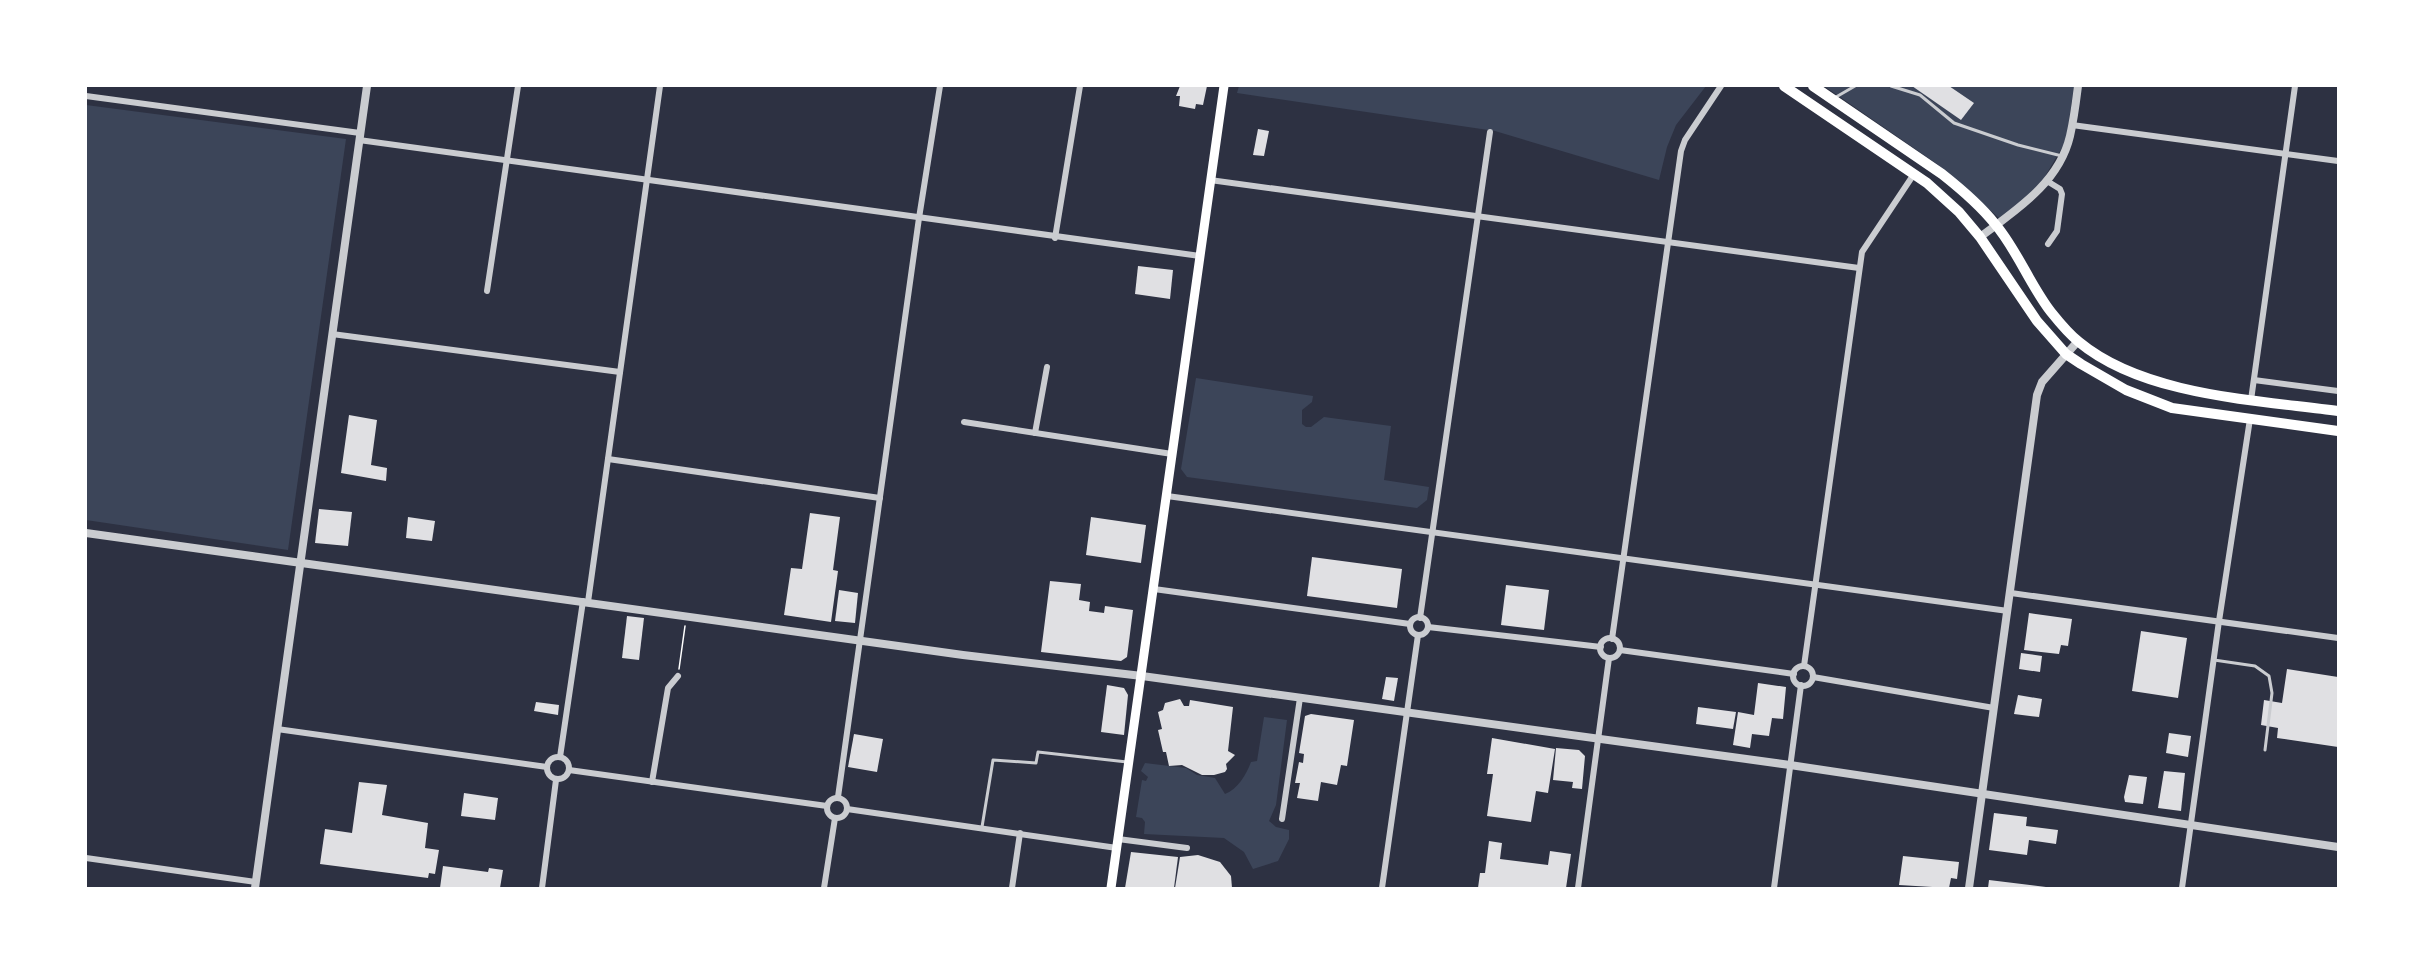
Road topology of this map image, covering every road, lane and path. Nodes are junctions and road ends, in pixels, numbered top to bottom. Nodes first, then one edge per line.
1 (367, 86) edge
2 (518, 86) edge
3 (660, 86) edge
4 (940, 86) edge
5 (1080, 86) edge
6 (1224, 86) edge
7 (1721, 86) edge
8 (1784, 86) edge
9 (1813, 86) edge
10 (1855, 86) edge
11 (1891, 86) edge
12 (2078, 86) edge
13 (2295, 86) edge
14 (86, 96) edge
15 (1833, 99) junction
16 (1823, 112) junction
17 (2072, 125) junction
18 (1490, 132) dead end
19 (360, 137) junction
20 (2286, 154) junction
21 (2062, 156) junction
22 (508, 160) junction
23 (2338, 161) edge
24 (1914, 174) junction
25 (645, 180) junction
26 (1210, 180) junction
27 (2047, 181) junction
28 (919, 218) junction
29 (1477, 218) junction
30 (1996, 225) junction
31 (1055, 237) junction
32 (1980, 237) junction
33 (1668, 243) junction
34 (2048, 244) dead end
35 (1200, 256) junction
36 (1859, 268) junction
37 (487, 291) dead end
38 (332, 334) junction
39 (2078, 341) junction
40 (2066, 354) junction
41 (1047, 367) dead end
42 (620, 372) junction
43 (2254, 380) junction
44 (2338, 391) edge
45 (2252, 400) junction
46 (2338, 411) edge
47 (2250, 419) junction
48 (964, 422) dead end
49 (2338, 431) edge
50 (1035, 433) junction
51 (1172, 454) junction
52 (608, 459) junction
53 (1167, 495) junction
54 (880, 498) junction
55 (1431, 532) junction
56 (86, 533) edge
57 (1623, 559) junction
58 (301, 562) junction
59 (1814, 585) junction
60 (1154, 589) junction
61 (2011, 593) junction
62 (585, 602) junction
63 (2008, 611) junction
64 (686, 616) junction
65 (1420, 618) junction
66 (2219, 621) junction
67 (1410, 624) junction
68 (1428, 627) junction
69 (1418, 635) junction
70 (2338, 638) edge
71 (1612, 639) junction
72 (860, 640) junction
73 (1601, 647) junction
74 (1620, 650) junction
75 (1609, 658) junction
76 (2214, 660) junction
77 (1804, 666) junction
78 (1794, 674) junction
79 (678, 676) joint
80 (1142, 676) junction
81 (1813, 676) junction
82 (1802, 685) junction
83 (1300, 698) junction
84 (1994, 708) junction
85 (1407, 713) junction
86 (277, 729) junction
87 (1599, 739) junction
88 (2265, 750) dead end
89 (560, 757) junction
90 (1129, 762) junction
91 (1790, 765) junction
92 (547, 767) junction
93 (569, 770) junction
94 (556, 780) junction
95 (652, 782) junction
96 (1982, 794) junction
97 (838, 797) junction
98 (827, 806) junction
99 (847, 809) junction
100 (835, 818) junction
101 (1282, 819) dead end
102 (2191, 825) junction
103 (982, 827) junction
104 (1020, 833) junction
105 (1118, 843) junction
106 (2338, 847) edge
107 (1187, 848) dead end
108 (86, 858) edge
109 (256, 885) edge
110 (542, 888) edge
111 (824, 888) edge
112 (1012, 888) edge
113 (1111, 888) edge
114 (1382, 888) edge
115 (1578, 888) edge
116 (1774, 888) edge
117 (1969, 888) edge
118 (2182, 888) edge

1 - 19 street
2 - 22 street
3 - 25 street
4 - 28 street
5 - 31 street
6 - 26 main road
7 - 33 street
8 - 16 highway
9 - 15 highway
10 - 15 lane
11 - 21 lane
12 - 17 street
13 - 20 street
14 - 19 street
15 - 16 lane
15 - 30 highway
16 - 24 highway
17 - 20 street
17 - 21 street
18 - 29 street
19 - 22 street
19 - 38 street
20 - 23 street
20 - 43 street
21 - 27 street
22 - 25 street
22 - 37 street
24 - 32 highway
24 - 36 street
25 - 28 street
25 - 42 street
26 - 29 street
26 - 35 main road
27 - 30 street
27 - 34 street
28 - 31 street
28 - 54 street
29 - 33 street
29 - 55 street
30 - 32 street
30 - 39 highway
31 - 35 street
32 - 40 highway
33 - 36 street
33 - 57 street
35 - 51 main road
36 - 59 street
38 - 42 street
38 - 58 street
39 - 40 street
39 - 45 highway
40 - 47 highway
40 - 61 street
41 - 50 street
42 - 52 street
43 - 44 street
43 - 45 street
45 - 46 highway
47 - 49 highway
47 - 66 street
48 - 50 street
50 - 51 street
51 - 53 main road
52 - 54 street
52 - 62 street
53 - 55 street
53 - 60 main road
54 - 72 street
55 - 57 street
55 - 65 street
56 - 58 street
57 - 59 street
57 - 71 street
58 - 62 street
58 - 86 street
59 - 63 street
59 - 77 street
60 - 67 street
60 - 80 main road
61 - 63 street
61 - 66 street
62 - 64 street
62 - 89 street
63 - 84 street
64 - 72 street
64 - 79 path
65 - 67 street
65 - 68 street
66 - 70 street
66 - 76 street
67 - 69 street
68 - 69 street
68 - 73 street
69 - 85 street
71 - 73 street
71 - 74 street
72 - 80 street
72 - 97 street
73 - 75 street
74 - 75 street
74 - 78 street
75 - 87 street
76 - 88 lane
76 - 102 street
77 - 78 street
77 - 81 street
78 - 82 street
79 - 95 street
80 - 83 street
80 - 90 main road
81 - 82 street
81 - 84 street
82 - 91 street
83 - 85 street
83 - 101 street
84 - 96 street
85 - 87 street
85 - 114 street
86 - 92 street
86 - 109 street
87 - 91 street
87 - 115 street
89 - 92 street
89 - 93 street
90 - 103 lane
90 - 105 main road
91 - 96 street
91 - 116 street
92 - 94 street
93 - 94 street
93 - 95 street
94 - 110 street
95 - 98 street
96 - 102 street
96 - 117 street
97 - 98 street
97 - 99 street
98 - 100 street
99 - 100 street
99 - 103 street
100 - 111 street
102 - 106 street
102 - 118 street
103 - 104 street
104 - 105 street
104 - 112 street
105 - 107 street
105 - 113 main road
108 - 109 street

